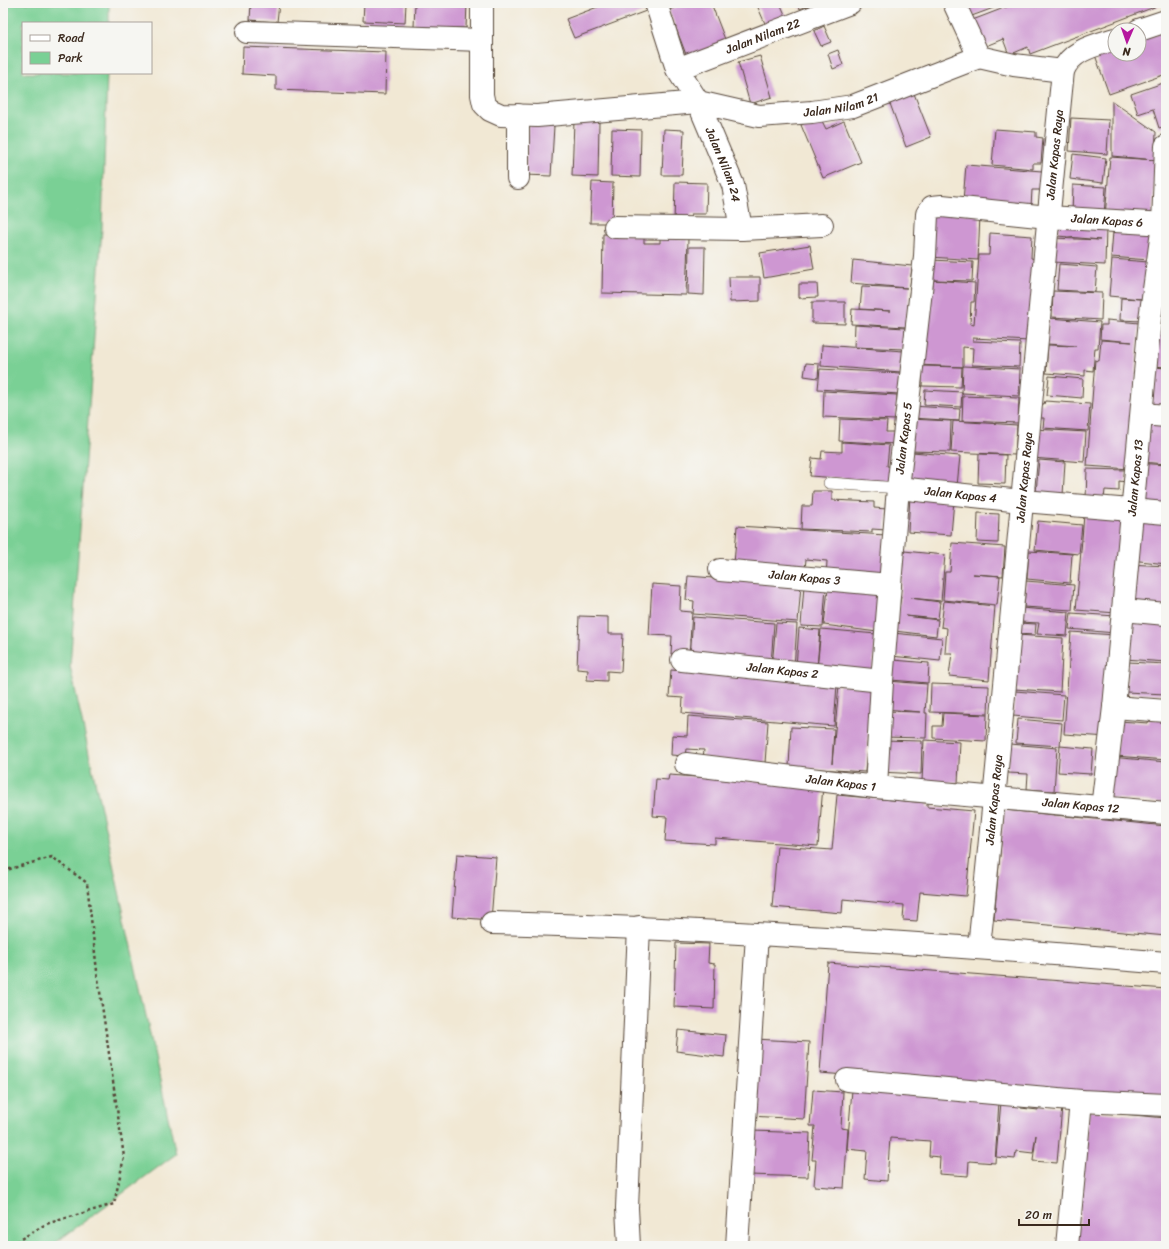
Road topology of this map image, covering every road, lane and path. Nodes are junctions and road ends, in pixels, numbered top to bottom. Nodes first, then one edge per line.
1 (482, 3) edge
2 (656, 3) edge
3 (850, 3) edge
4 (954, 3) edge
5 (1166, 21) edge
6 (1147, 27) edge
7 (247, 32) dead end
8 (482, 40) junction
9 (1107, 42) edge
10 (979, 56) junction
11 (676, 69) junction
12 (1064, 71) junction
13 (698, 102) junction
14 (518, 115) junction
15 (1166, 146) edge
16 (518, 178) dead end
17 (1048, 217) junction
18 (1164, 224) edge
19 (822, 225) dead end
20 (615, 227) dead end
21 (741, 229) junction
22 (1158, 320) edge
23 (1142, 414) junction
24 (1166, 416) edge
25 (829, 483) dead end
26 (898, 488) junction
27 (1024, 501) junction
28 (1132, 509) junction
29 (1166, 513) edge
30 (720, 570) dead end
31 (890, 585) junction
32 (1123, 610) junction
33 (1166, 614) edge
34 (682, 660) dead end
35 (882, 681) junction
36 (1114, 707) junction
37 (1166, 712) edge
38 (686, 764) dead end
39 (876, 787) junction
40 (995, 798) junction
41 (1102, 808) junction
42 (1166, 813) edge
43 (3, 871) edge
44 (492, 923) dead end
45 (639, 927) junction
46 (757, 935) junction
47 (979, 947) junction
48 (1166, 963) edge
49 (847, 1080) dead end
50 (1081, 1101) junction
51 (1166, 1105) edge
52 (9, 1246) edge
53 (629, 1246) edge
54 (737, 1246) edge
55 (1067, 1246) edge

1 - 8 street, Jalan Nilam 21
2 - 11 street, Jalan Nilam 24
3 - 11 street, Jalan Nilam 22
4 - 10 street
5 - 6 street
7 - 8 street
8 - 14 street, Jalan Nilam 21
9 - 12 street, Jalan Kapas Raya
10 - 12 street
10 - 13 street, Jalan Nilam 21
11 - 13 street, Jalan Nilam 24
12 - 17 street, Jalan Kapas Raya
13 - 14 street, Jalan Nilam 21
13 - 21 street, Jalan Nilam 24
14 - 16 street
15 - 18 street, Jalan Kapas 13
17 - 18 street, Jalan Kapas 6
17 - 26 street, Jalan Kapas 5
17 - 27 street, Jalan Kapas Raya
18 - 22 street, Jalan Kapas 13
19 - 21 street
20 - 21 street
22 - 23 street, Jalan Kapas 13
23 - 24 street
23 - 28 street, Jalan Kapas 13
25 - 26 lane
26 - 27 street, Jalan Kapas 4
26 - 31 street, Jalan Kapas 5
27 - 28 street, Jalan Kapas 4
27 - 40 street, Jalan Kapas Raya
28 - 29 street, Jalan Kapas 4
28 - 32 street, Jalan Kapas 13
30 - 31 street, Jalan Kapas 3
31 - 35 street, Jalan Kapas 5
32 - 33 street
32 - 36 street, Jalan Kapas 13
34 - 35 street, Jalan Kapas 2
35 - 39 street, Jalan Kapas 5
36 - 37 street
36 - 41 street, Jalan Kapas 13
38 - 39 street, Jalan Kapas 1
39 - 40 street, Jalan Kapas 1
40 - 41 street, Jalan Kapas 12
40 - 47 street, Jalan Kapas Raya
41 - 42 street, Jalan Kapas 12
43 - 52 path
44 - 45 street
45 - 46 street
45 - 53 street
46 - 47 street
46 - 54 street
47 - 48 street
49 - 50 street
50 - 51 street
50 - 55 street

